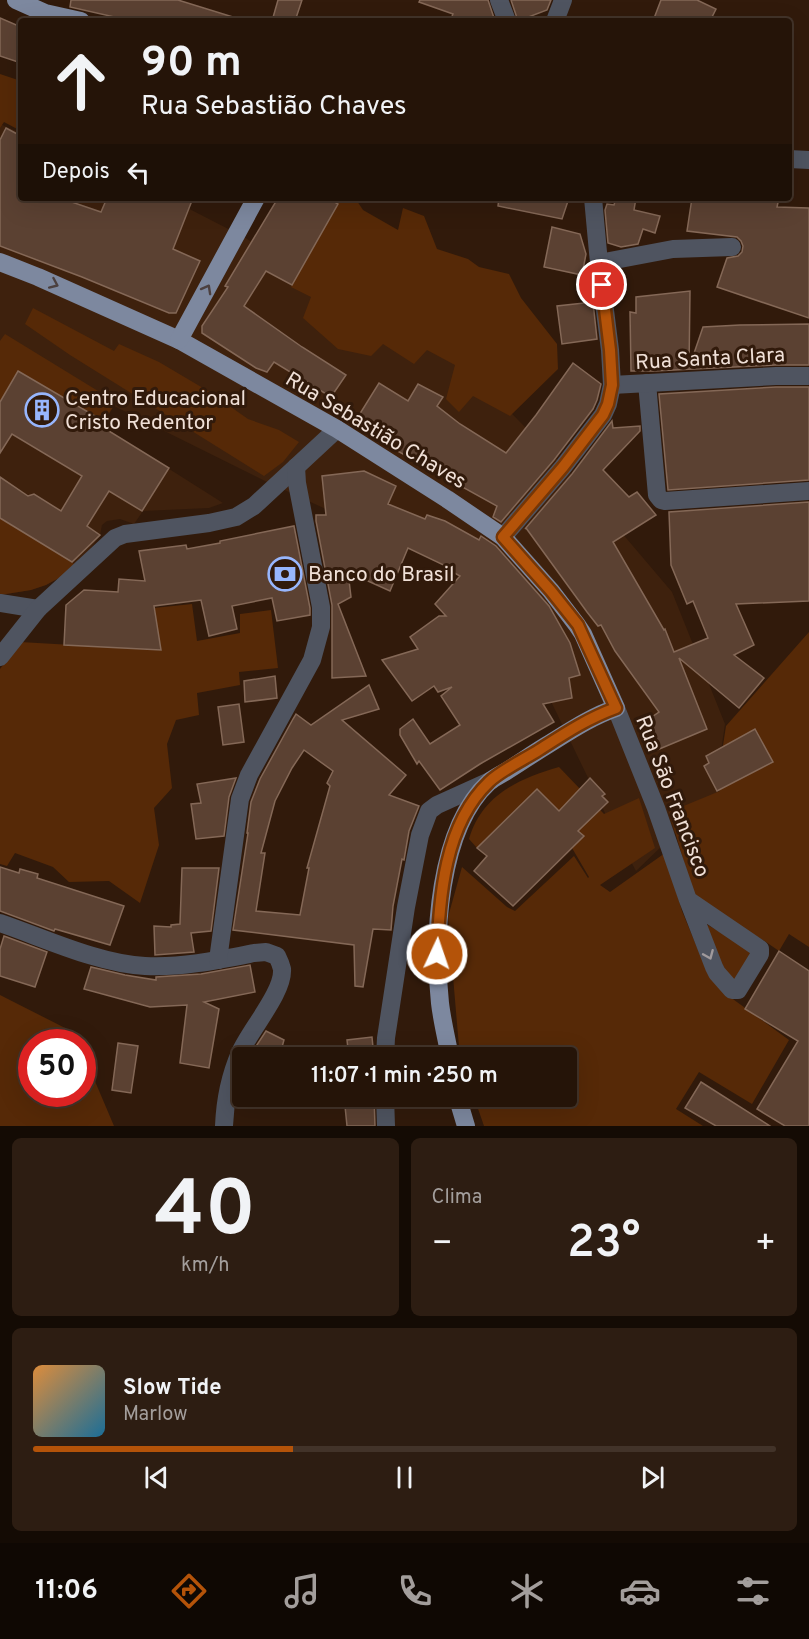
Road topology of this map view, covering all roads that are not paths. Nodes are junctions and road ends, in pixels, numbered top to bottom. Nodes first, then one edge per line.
1 (15, 0) edge
2 (499, 0) edge
3 (563, 0) edge
4 (68, 18) edge
5 (506, 18) edge
6 (556, 18) edge
7 (792, 159) edge
8 (809, 160) edge
9 (254, 201) edge
10 (593, 201) edge
11 (732, 248) dead end
12 (0, 262) edge
13 (599, 263) junction
14 (179, 340) junction
15 (809, 376) edge
16 (647, 383) junction
17 (612, 385) junction
18 (337, 429) junction
19 (296, 467) junction
20 (809, 491) edge
21 (503, 537) junction
22 (0, 603) edge
23 (38, 609) junction
24 (0, 657) edge
25 (616, 708) junction
26 (490, 781) junction
27 (688, 900) junction
28 (0, 923) edge
29 (218, 960) junction
30 (386, 1047) edge
31 (448, 1047) edge
32 (385, 1107) edge
33 (460, 1107) edge
34 (224, 1126) edge
35 (386, 1126) edge
36 (466, 1126) edge

1 - 4 main road
2 - 5 street
3 - 6 street
7 - 8 street
14 -> 9 main road
10 - 13 street
11 - 13 street
12 -> 14 main road, Rua Sebastião Chaves
13 - 17 street
14 - 18 main road, Rua Sebastião Chaves
15 - 16 street, Rua Santa Clara
16 - 17 street, Rua Santa Clara
16 - 20 street
17 - 21 street
18 - 19 street
18 - 21 main road, Rua Sebastião Chaves
19 - 23 street
19 - 29 street
21 - 25 main road, Rua Sebastião Chaves
22 - 23 street
23 - 24 street
25 - 26 main road
25 - 27 street, Rua São Francisco
26 - 30 street
26 - 31 main road
27 -> 27 street, Rua São Francisco
28 - 29 street
29 - 34 street
32 - 35 street
33 - 36 main road

